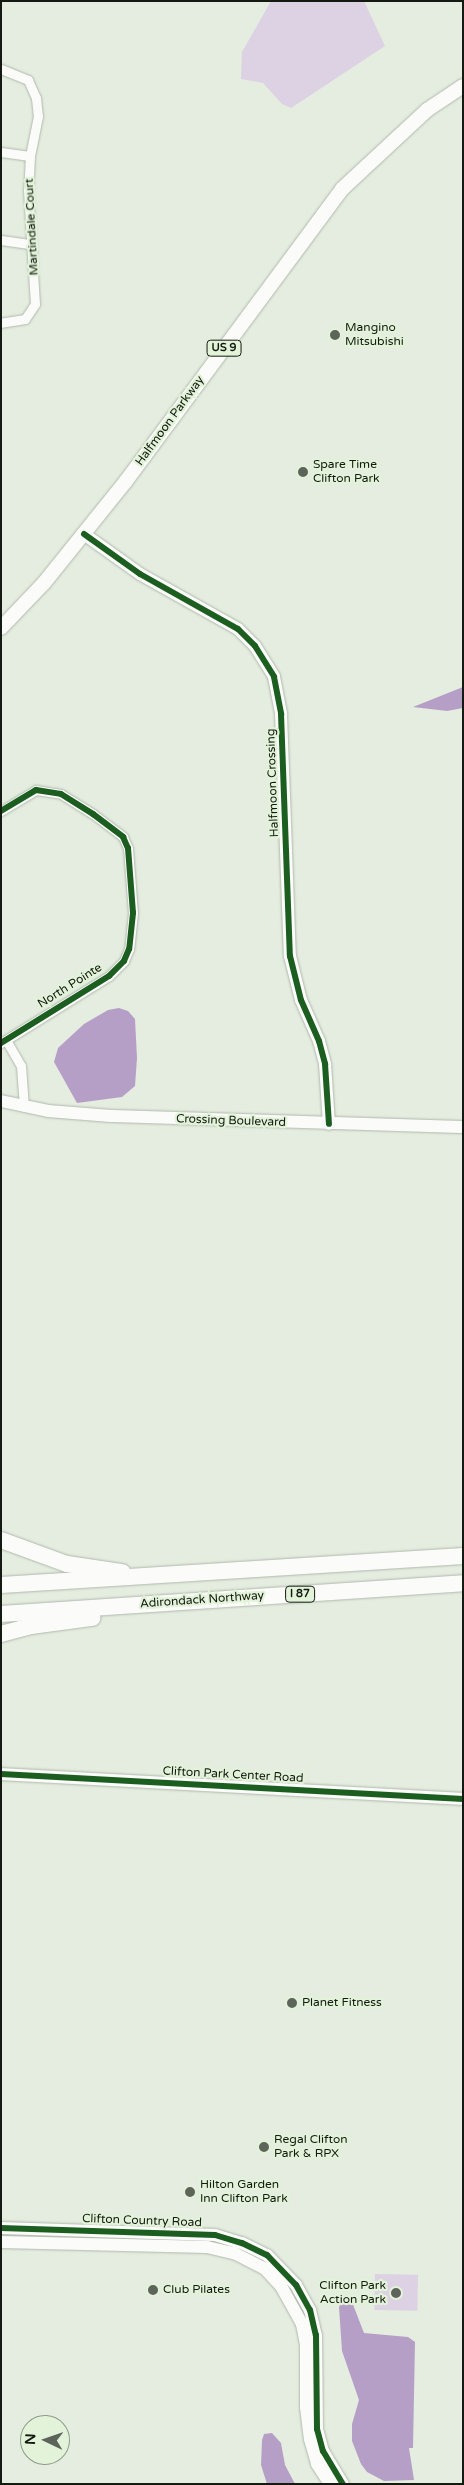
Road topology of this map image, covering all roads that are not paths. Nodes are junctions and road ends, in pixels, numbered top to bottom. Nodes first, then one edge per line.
1 (1, 68) edge
2 (463, 86) edge
3 (1, 152) edge
4 (30, 156) junction
5 (1, 240) edge
6 (31, 244) junction
7 (1, 322) edge
8 (84, 534) junction
9 (1, 628) edge
10 (1, 811) edge
11 (4, 1042) edge
12 (1, 1101) edge
13 (24, 1107) junction
14 (329, 1124) junction
15 (463, 1127) edge
16 (1, 1540) edge
17 (463, 1556) edge
18 (157, 1577) junction
19 (463, 1583) edge
20 (1, 1585) edge
21 (138, 1604) junction
22 (1, 1614) edge
23 (1, 1634) edge
24 (1, 1774) edge
25 (463, 1799) edge
26 (1, 2228) edge
27 (1, 2242) edge
28 (330, 2484) edge
29 (343, 2484) edge

1 - 4 street, Martindale Court
2 - 8 main road, Halfmoon Parkway / US 9
3 - 4 street
4 - 6 street, Martindale Court
5 - 6 street
6 - 7 street, Martindale Court
8 - 9 main road, Halfmoon Parkway / US 9
8 - 14 street, Halfmoon Crossing
10 - 11 street, North Pointe
11 - 13 street, North Pointe
12 - 13 street, Crossing Boulevard
13 - 14 street, Crossing Boulevard
14 - 15 street, Crossing Boulevard
16 - 18 highway
17 - 18 highway, I 87
18 - 20 highway, I 87
19 - 21 highway, Adirondack Northway / I 87
21 - 22 highway, Adirondack Northway / I 87
21 - 23 highway
24 - 25 street, Clifton Park Center Road
26 - 29 street, Clifton Country Road
27 - 28 street, Clifton Country Road

